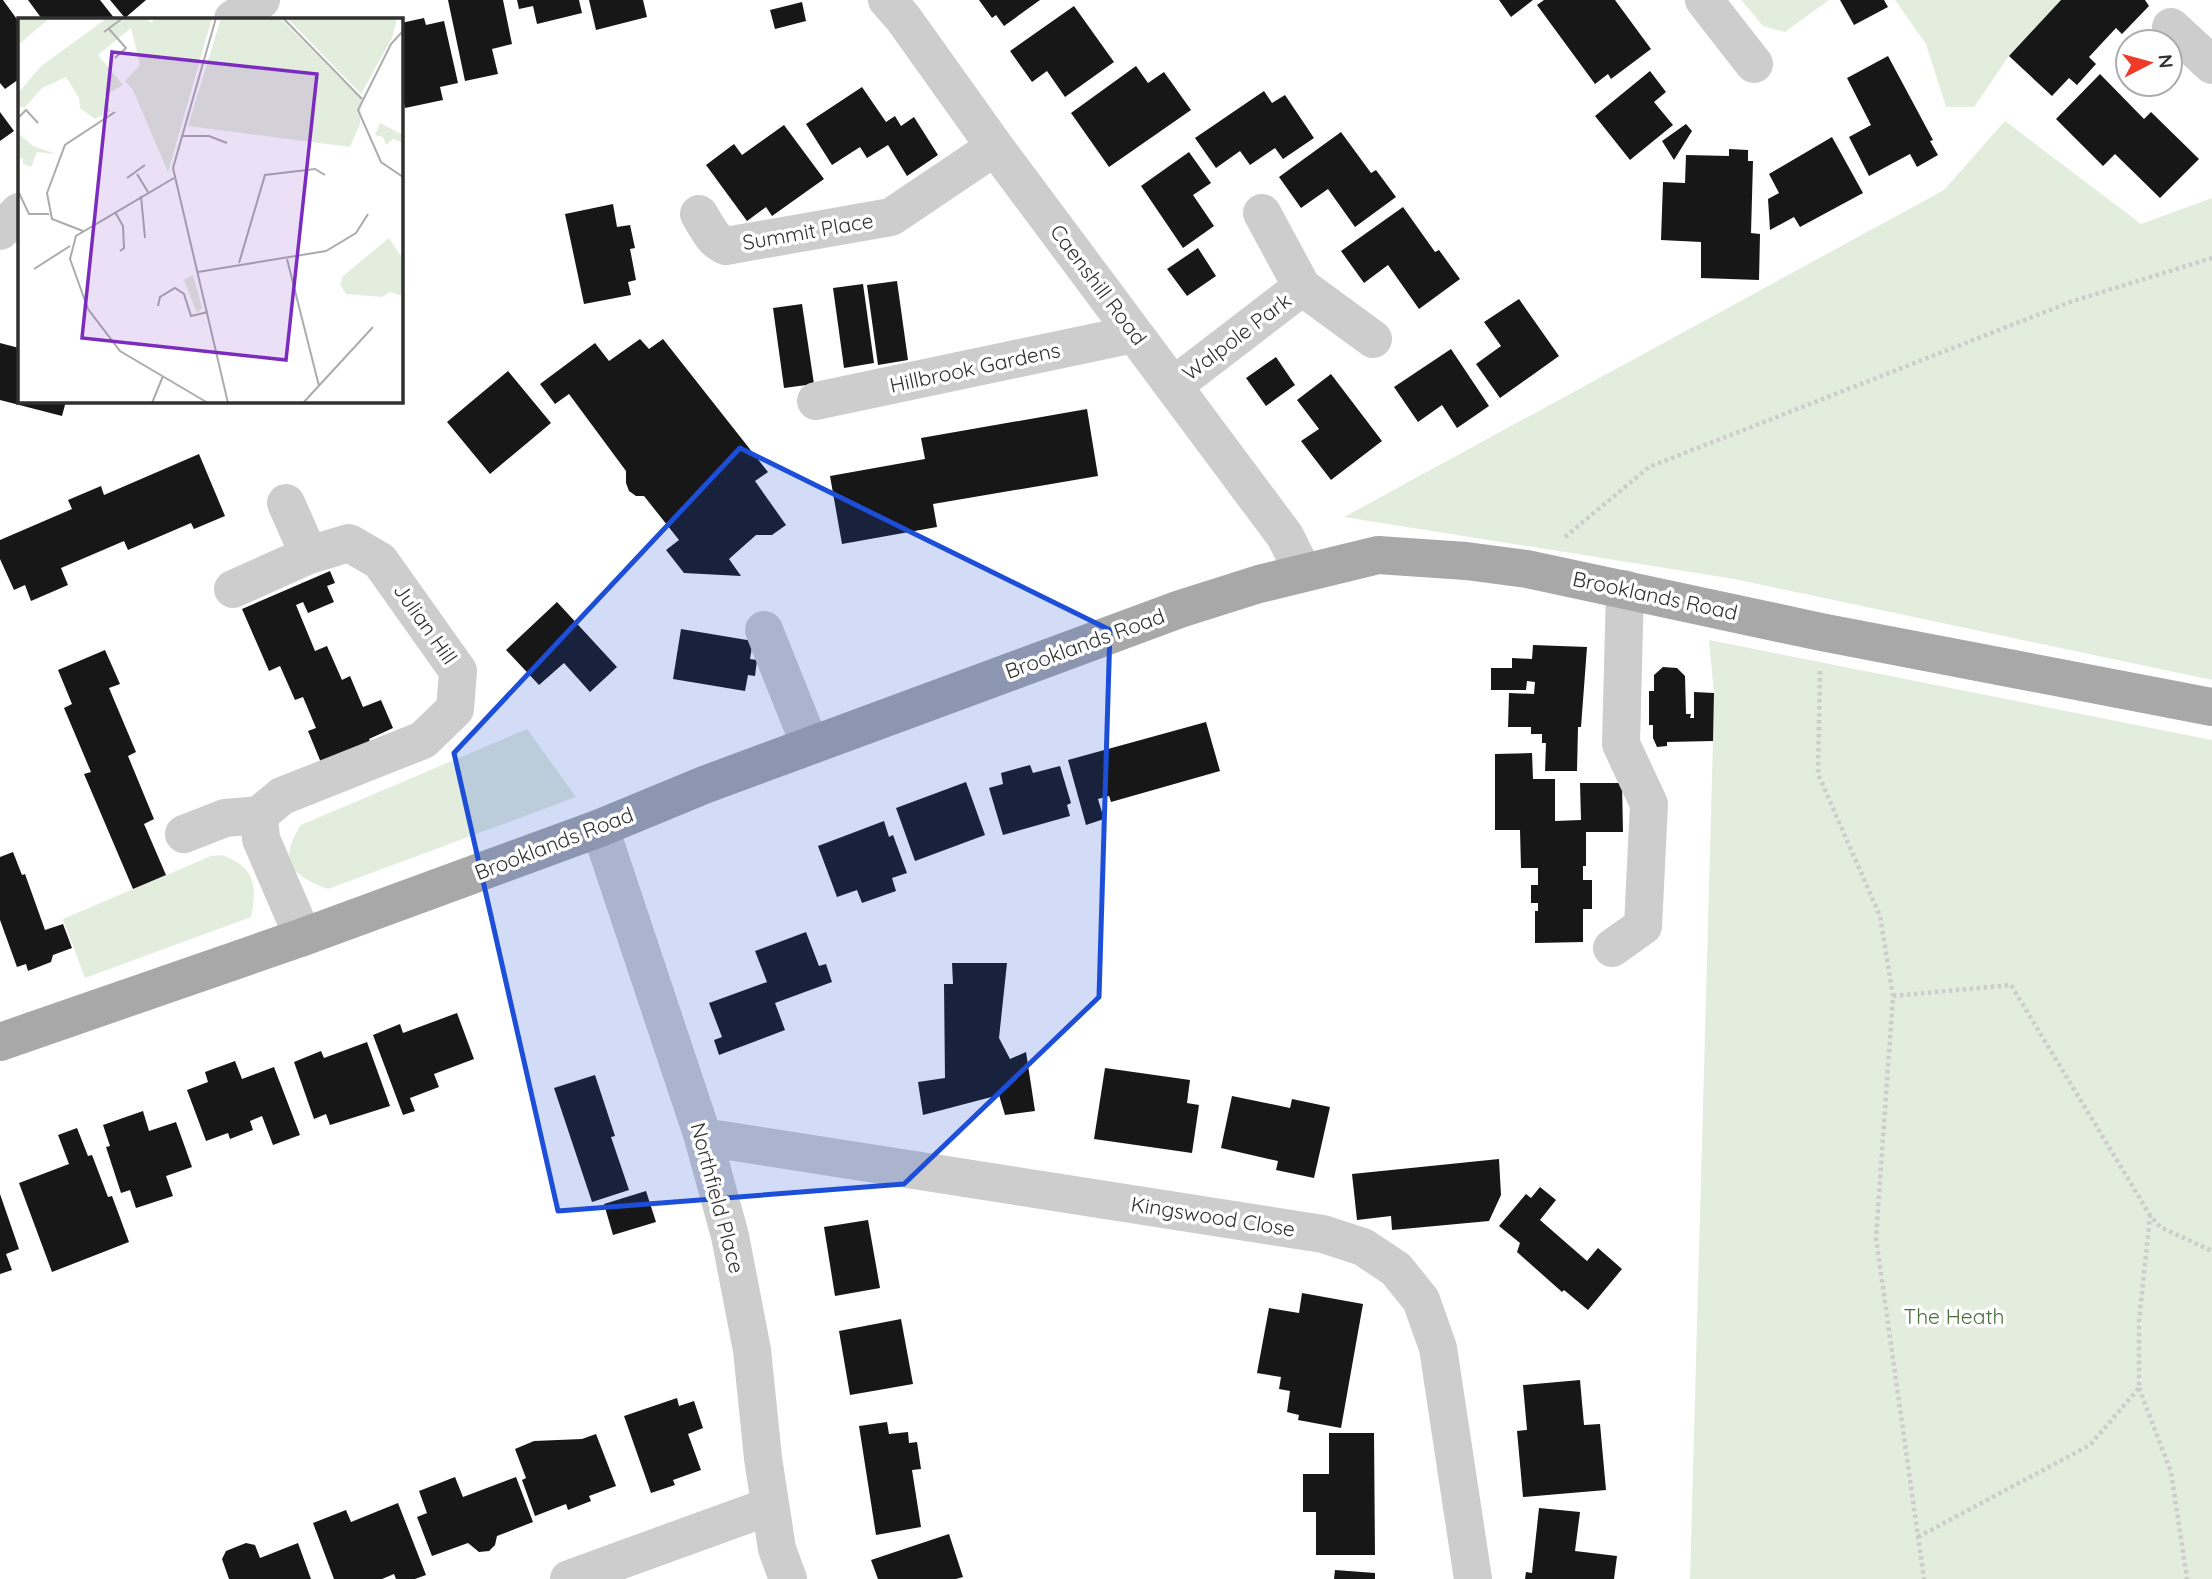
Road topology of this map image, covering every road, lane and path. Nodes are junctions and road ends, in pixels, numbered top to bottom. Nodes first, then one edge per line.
1 (261, 0) edge
2 (887, 0) edge
3 (1704, 0) edge
4 (234, 18) edge
5 (2171, 27) dead end
6 (1754, 64) dead end
7 (2212, 65) edge
8 (995, 146) junction
9 (18, 213) edge
10 (1262, 213) dead end
11 (699, 215) dead end
12 (0, 231) edge
13 (2212, 258) edge
14 (1302, 287) junction
15 (1134, 334) junction
16 (1373, 339) dead end
17 (1173, 386) junction
18 (816, 401) dead end
19 (286, 503) dead end
20 (309, 555) junction
21 (1527, 569) junction
22 (1303, 572) junction
23 (233, 589) dead end
24 (1625, 589) junction
25 (764, 630) dead end
26 (1821, 632) junction
27 (2212, 707) edge
28 (810, 745) junction
29 (242, 817) junction
30 (600, 828) junction
31 (184, 834) dead end
32 (303, 936) junction
33 (1612, 948) dead end
34 (1893, 996) junction
35 (0, 1042) edge
36 (703, 1137) junction
37 (2150, 1215) junction
38 (2212, 1251) edge
39 (2139, 1388) junction
40 (770, 1506) junction
41 (1918, 1537) junction
42 (569, 1579) edge
43 (788, 1579) edge
44 (1473, 1579) edge
45 (1924, 1579) edge
46 (2187, 1579) edge

1 - 4 street
2 - 8 street, Caenshill Road
3 - 6 street
5 - 7 street
8 - 11 street, Summit Place
8 - 15 street, Caenshill Road
9 - 12 street
10 - 14 street
13 - 21 path
14 - 16 street
14 - 17 street, Walpole Park
15 - 17 street, Caenshill Road
15 - 18 street, Hillbrook Gardens
17 - 22 street, Caenshill Road
19 - 20 street
20 - 23 street, Julian Hill
20 - 29 street, Julian Hill
21 - 22 main road, Brooklands Road
21 - 24 main road, Brooklands Road
22 - 28 main road, Brooklands Road
24 - 26 main road, Brooklands Road
24 - 33 street
25 - 28 street
26 - 27 main road, Brooklands Road
26 - 34 path
28 - 30 main road, Brooklands Road
29 - 31 street, Julian Hill
29 - 32 street
30 - 32 main road, Brooklands Road
30 - 36 street, Northfield Place
32 - 35 main road, Brooklands Road
34 - 37 path
34 - 41 path
36 - 40 street, Northfield Place
36 - 44 street, Kingswood Close
37 - 38 path
37 - 39 path
39 - 41 path
39 - 46 path
40 - 42 street
40 - 43 street, Northfield Place
41 - 45 path

